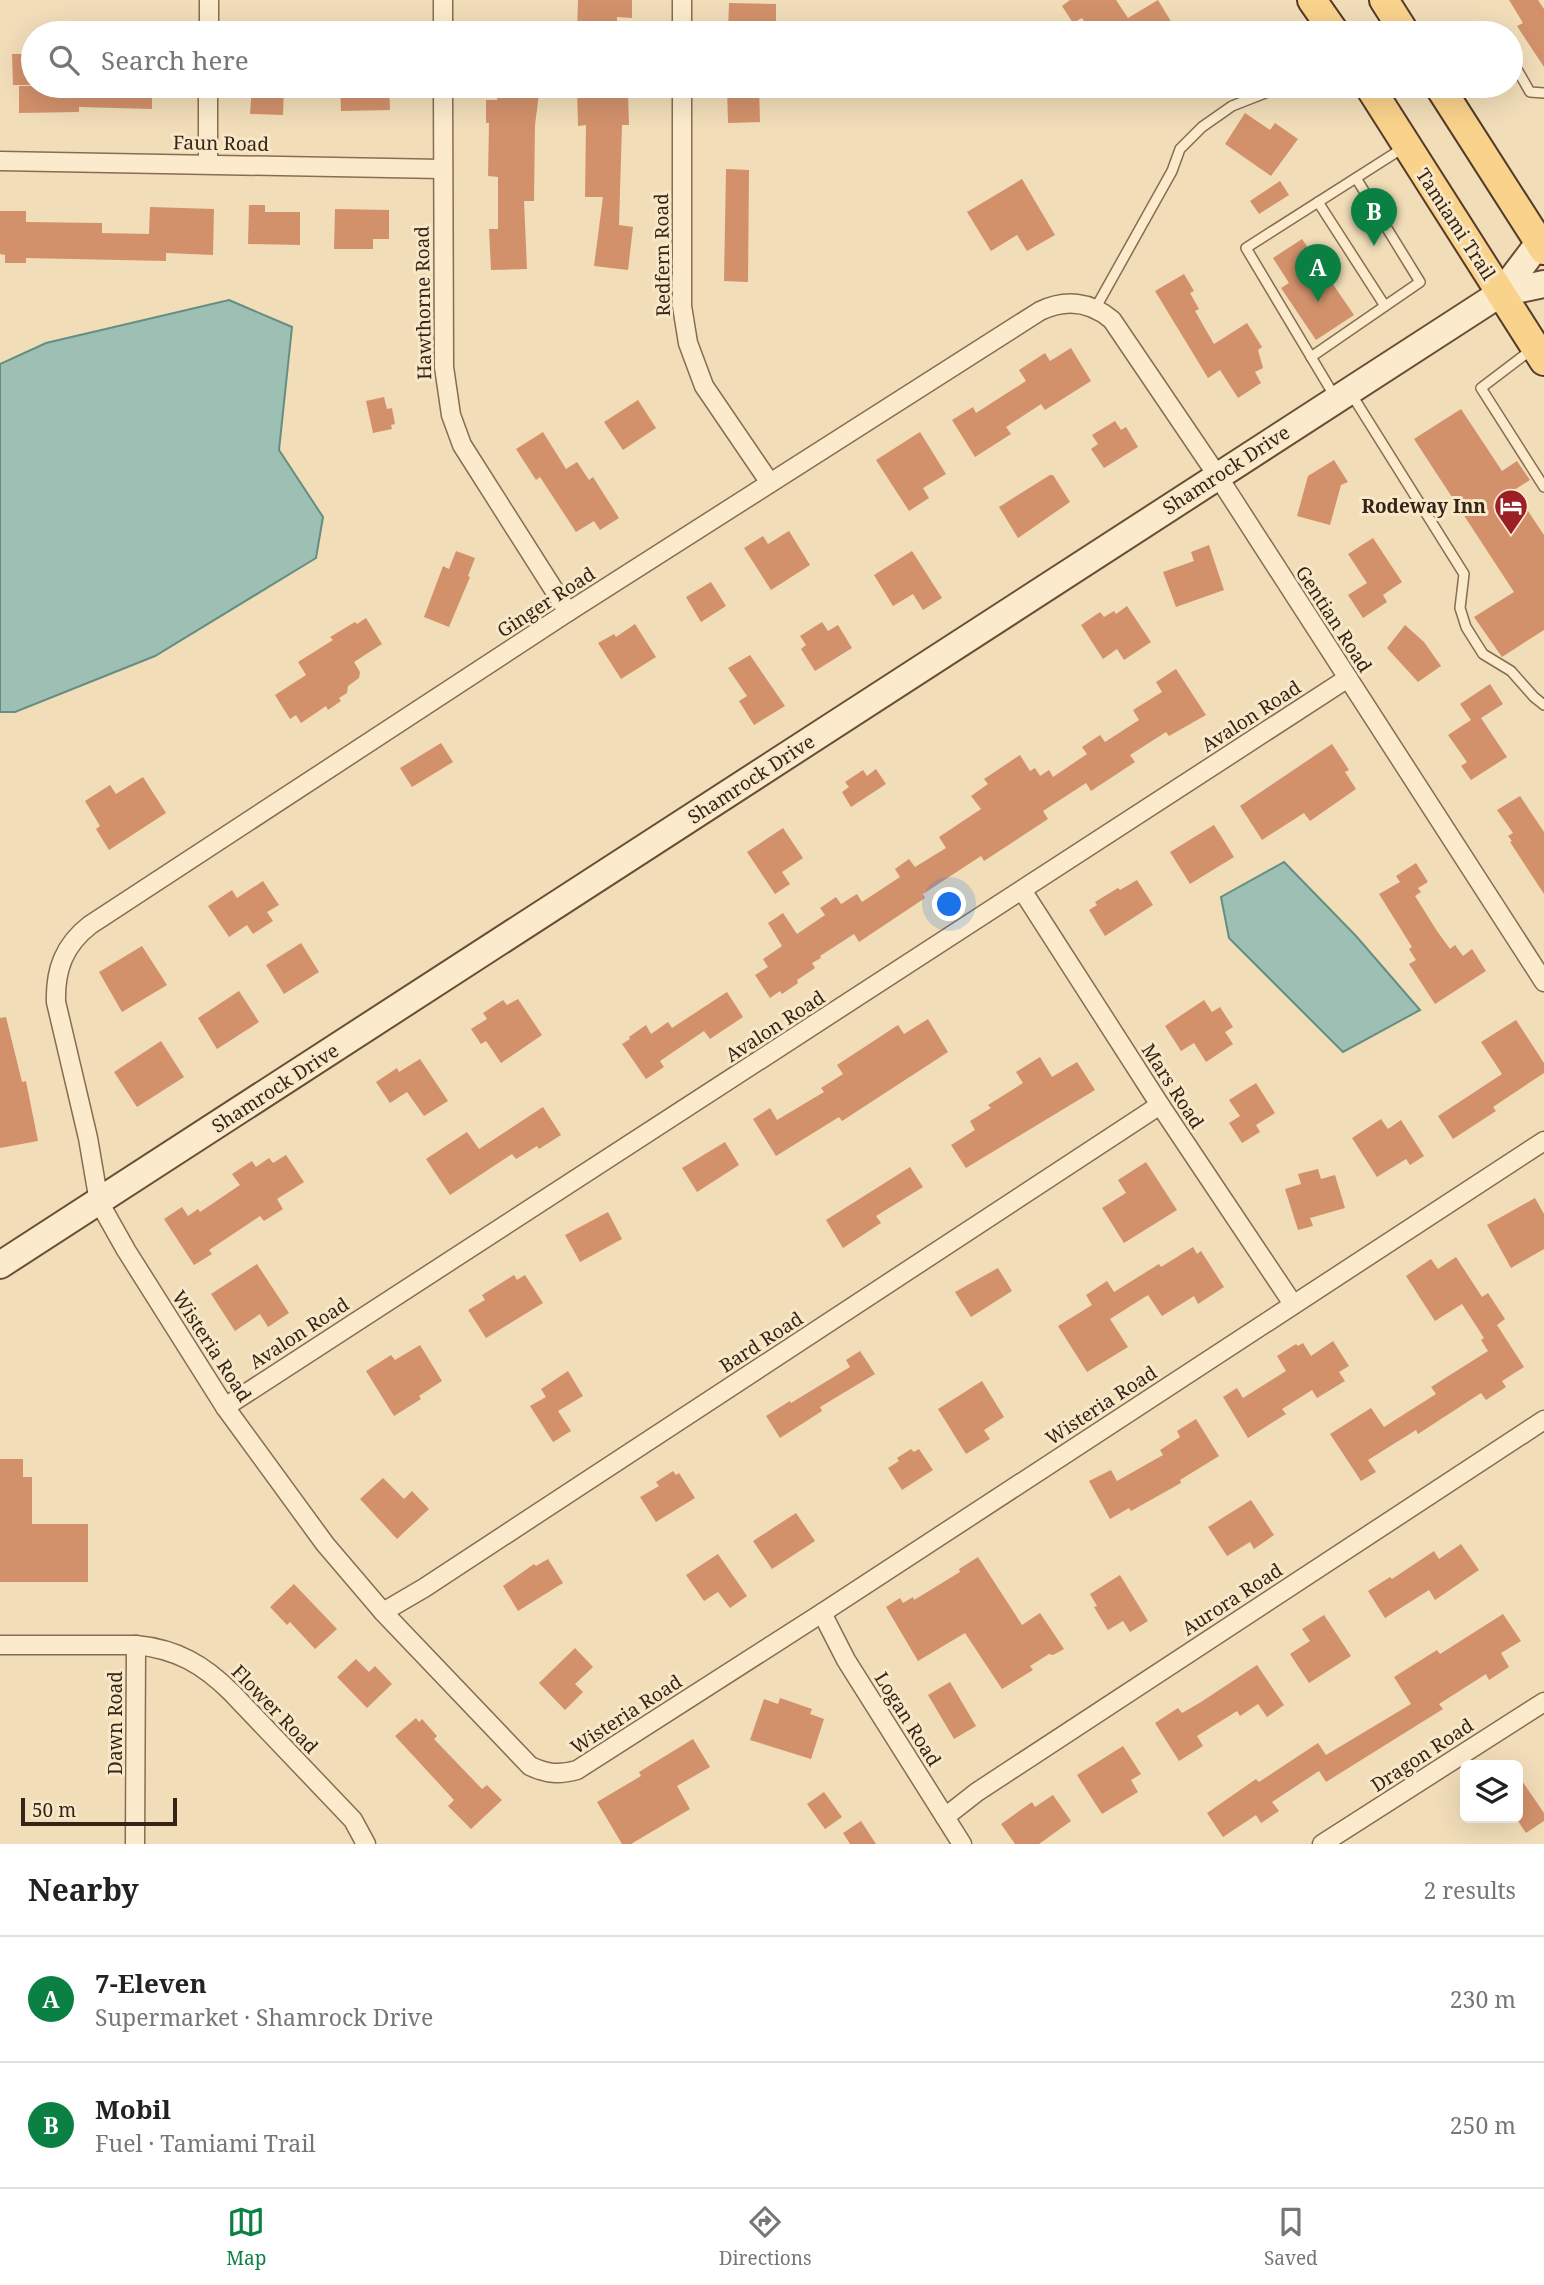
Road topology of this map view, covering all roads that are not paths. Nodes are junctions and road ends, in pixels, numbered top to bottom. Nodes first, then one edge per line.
1 (209, 0) edge
2 (443, 0) edge
3 (682, 0) edge
4 (1312, 0) edge
5 (1384, 0) edge
6 (209, 21) edge
7 (443, 21) edge
8 (682, 21) edge
9 (1327, 21) edge
10 (1397, 21) edge
11 (1523, 80) edge
12 (1544, 93) edge
13 (208, 98) edge
14 (443, 98) edge
15 (682, 98) edge
16 (1252, 98) edge
17 (1375, 98) edge
18 (1446, 98) edge
19 (1406, 147) junction
20 (0, 162) edge
21 (208, 163) junction
22 (442, 169) junction
23 (1356, 178) junction
24 (1318, 202) junction
25 (1542, 244) edge
26 (1544, 284) edge
27 (1501, 293) junction
28 (1070, 302) joint
29 (1385, 306) junction
30 (1095, 309) junction
31 (1540, 354) edge
32 (1311, 357) junction
33 (1342, 395) junction
34 (1217, 475) junction
35 (770, 483) junction
36 (1544, 487) edge
37 (568, 612) junction
38 (1348, 678) junction
39 (1544, 705) edge
40 (1022, 890) junction
41 (61, 959) joint
42 (1544, 982) edge
43 (1160, 1105) junction
44 (1544, 1141) edge
45 (99, 1202) junction
46 (0, 1265) edge
47 (1293, 1304) junction
48 (225, 1407) junction
49 (1544, 1420) edge
50 (383, 1612) junction
51 (822, 1613) junction
52 (0, 1645) edge
53 (136, 1645) junction
54 (1544, 1702) edge
55 (945, 1817) junction
56 (135, 1844) edge
57 (366, 1844) edge
58 (962, 1844) edge
59 (1322, 1844) edge

1 - 6 street
2 - 7 street
3 - 8 street
4 - 9 main road
5 - 10 main road
11 - 12 lane
13 - 21 street
14 - 22 street, Hawthorne Road
15 - 35 street, Redfern Road
16 - 30 lane
17 - 19 main road, Tamiami Trail
18 - 25 main road
19 - 23 lane
19 - 27 main road, Tamiami Trail
20 - 21 street, Faun Road
21 - 22 street, Faun Road
22 - 37 street, Hawthorne Road
23 - 24 lane
23 - 29 lane
24 - 29 lane
24 - 32 lane
25 - 27 street
26 - 27 street
27 - 31 main road, Tamiami Trail
27 - 33 street, Shamrock Drive
28 - 30 street, Gentian Road
28 - 35 street, Ginger Road
29 - 32 lane
30 - 34 street, Gentian Road
31 - 36 lane
32 - 33 lane
33 - 34 street, Shamrock Drive
33 - 39 lane
34 - 38 street, Gentian Road
34 - 45 street, Shamrock Drive
35 - 37 street, Ginger Road
37 - 41 street, Ginger Road
38 - 40 street, Avalon Road
38 - 42 street, Gentian Road
40 - 43 street, Mars Road
40 - 48 street, Avalon Road
41 - 45 street, Wisteria Road
43 - 47 street, Mars Road
43 - 50 street, Bard Road
44 - 47 street, Wisteria Road
45 - 46 street, Shamrock Drive
45 - 48 street, Wisteria Road
47 - 51 street, Wisteria Road
48 - 50 street, Wisteria Road
49 - 55 street, Aurora Road
50 - 51 street, Wisteria Road
51 - 55 street, Logan Road
52 - 53 street, Flower Road
53 - 56 street, Dawn Road
53 - 57 street, Flower Road
54 - 59 street, Dragon Road
55 - 58 street, Logan Road

